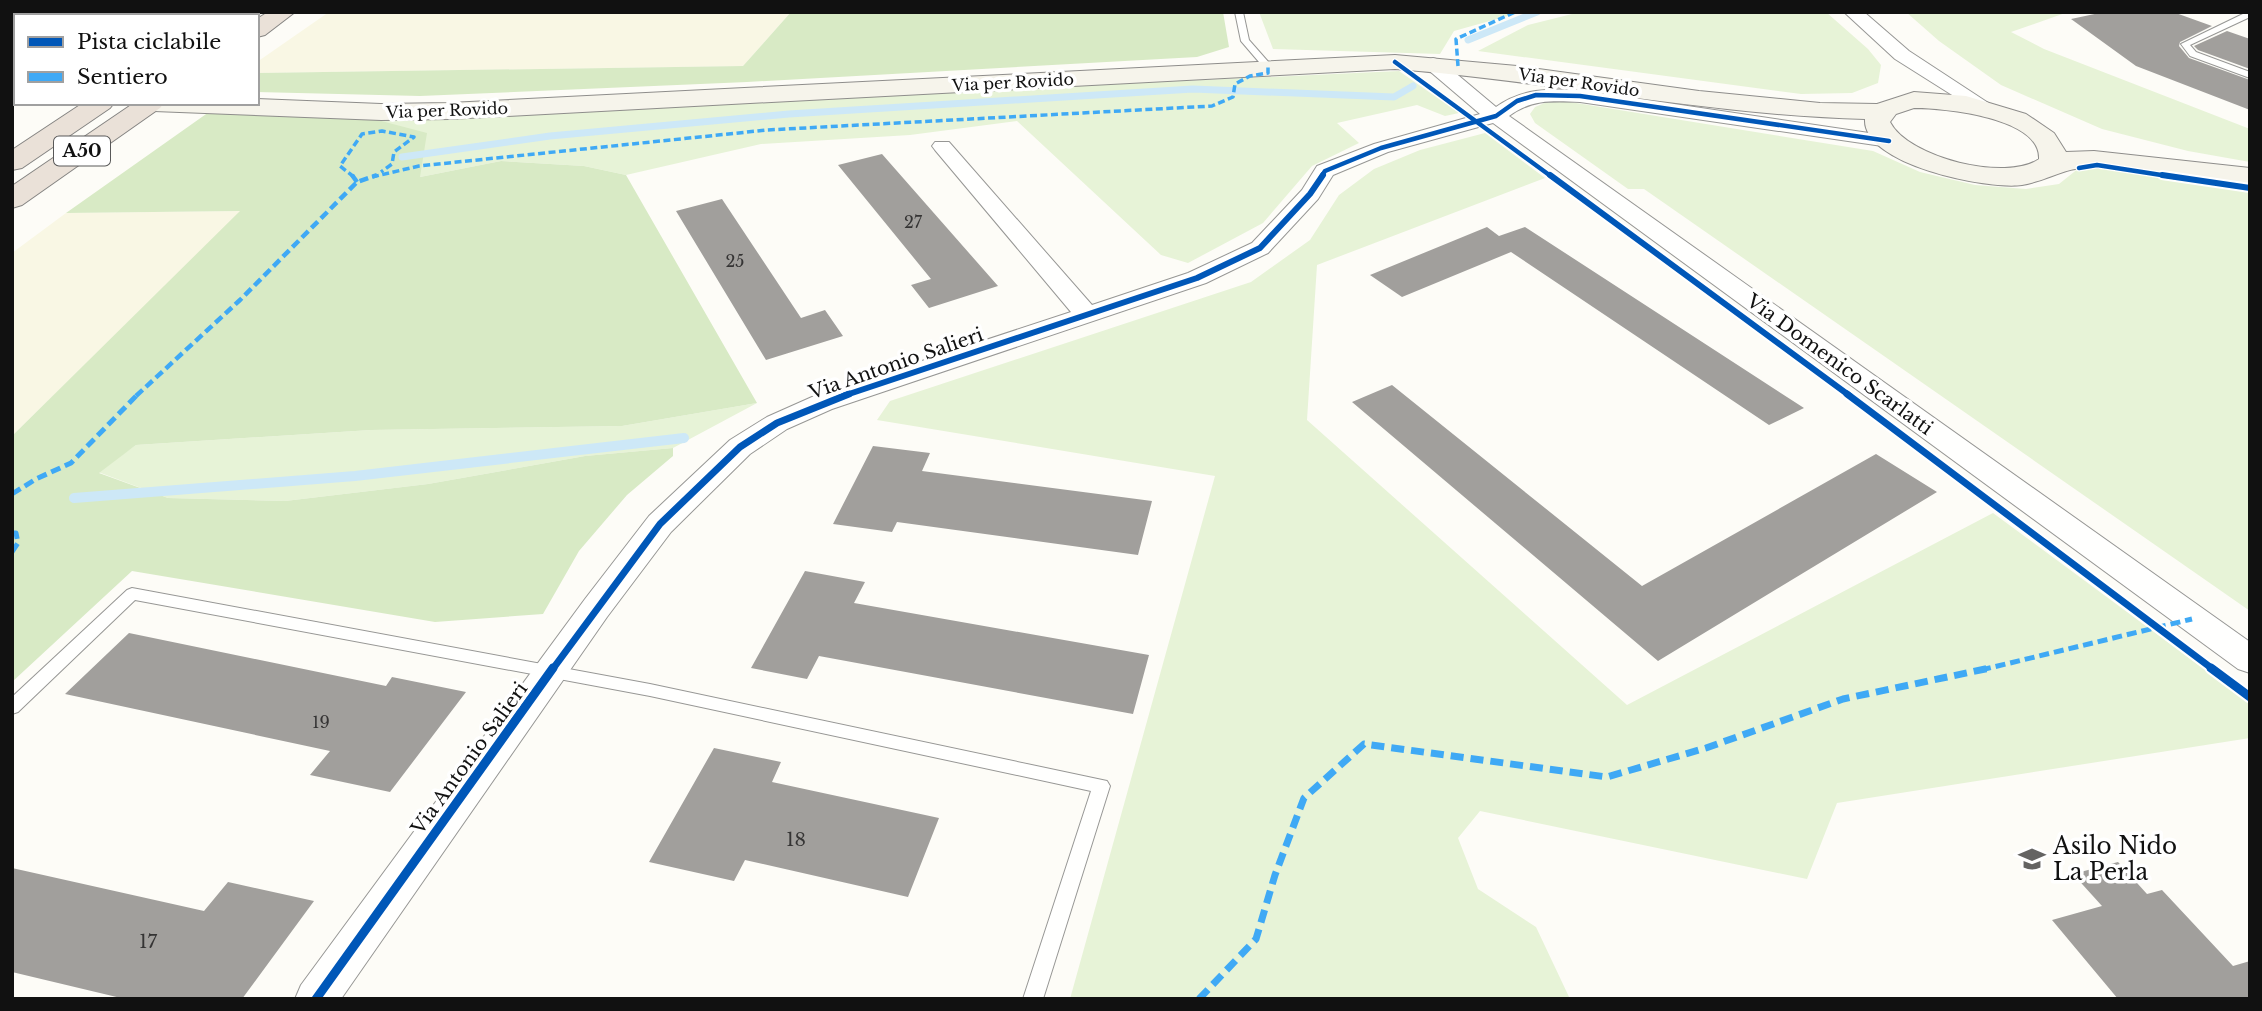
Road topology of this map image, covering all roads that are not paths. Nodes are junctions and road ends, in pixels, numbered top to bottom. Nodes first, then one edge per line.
1 (284, 12) edge
2 (1238, 12) edge
3 (1853, 12) edge
4 (2250, 13) edge
5 (259, 29) edge
6 (1902, 55) junction
7 (1433, 64) junction
8 (1268, 67) junction
9 (2250, 75) edge
10 (99, 105) edge
11 (150, 105) edge
12 (194, 105) edge
13 (1986, 108) junction
14 (1496, 116) junction
15 (1887, 123) junction
16 (2038, 132) junction
17 (942, 146) dead end
18 (12, 162) edge
19 (2192, 167) junction
20 (2042, 169) junction
21 (2250, 176) edge
22 (12, 199) edge
23 (1086, 314) junction
24 (2250, 660) edge
25 (549, 673) junction
26 (12, 707) edge
27 (316, 999) edge
28 (1033, 999) edge

1 - 5 highway
2 - 8 lane
3 - 6 street
4 - 9 lane
6 - 13 street
6 - 15 street
7 - 8 street, Via per Rovido
7 - 14 street, Via Domenico Scarlatti
7 - 15 street, Via per Rovido
8 - 12 street, Via per Rovido
10 - 18 highway, A50
11 - 22 highway, A50
13 - 15 street
13 - 16 street
14 - 15 street, Via Antonio Salieri
14 - 23 street, Via Antonio Salieri
14 - 24 street, Via Domenico Scarlatti
15 - 20 street
16 - 19 street
16 - 20 street
17 - 23 street
19 - 20 street
19 - 21 street
23 - 25 street, Via Antonio Salieri
25 - 26 lane
25 - 27 street, Via Antonio Salieri
25 - 28 lane

